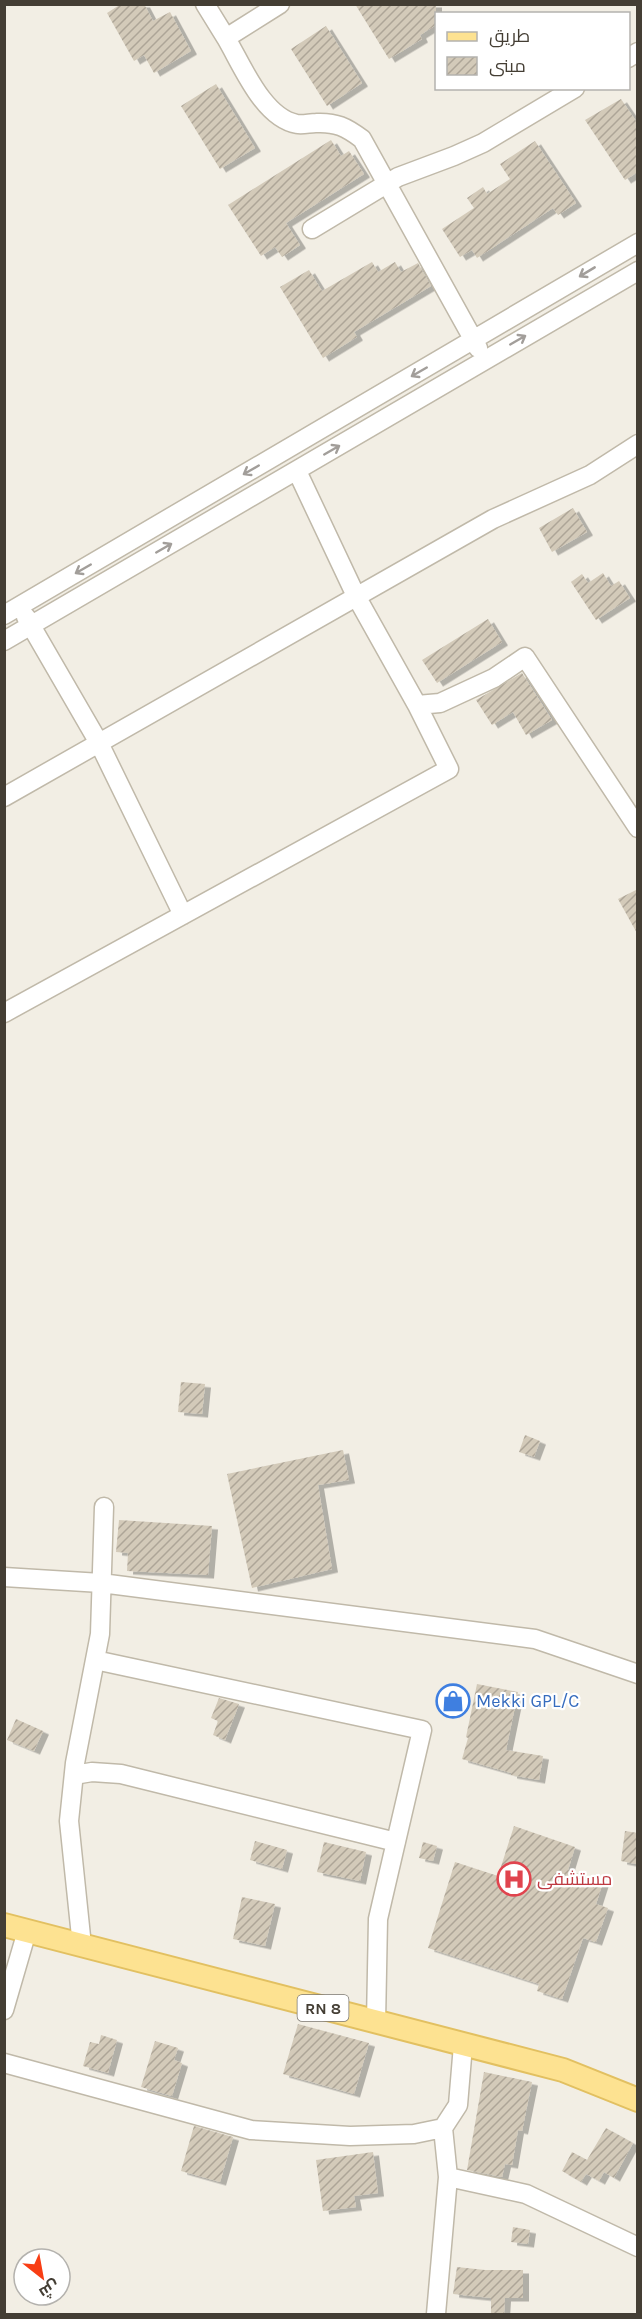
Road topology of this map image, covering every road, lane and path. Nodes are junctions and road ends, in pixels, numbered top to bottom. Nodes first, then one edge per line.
1 (206, 4) edge
2 (280, 4) edge
3 (226, 38) junction
4 (572, 90) edge
5 (386, 183) junction
6 (312, 229) dead end
7 (638, 243) edge
8 (638, 271) edge
9 (473, 340) junction
10 (484, 360) junction
11 (638, 444) edge
12 (297, 471) junction
13 (356, 596) junction
14 (21, 605) junction
15 (4, 615) edge
16 (31, 627) junction
17 (4, 641) edge
18 (417, 705) junction
19 (99, 743) junction
20 (4, 797) edge
21 (638, 828) edge
22 (183, 915) junction
23 (4, 1013) edge
24 (104, 1507) dead end
25 (4, 1577) edge
26 (101, 1582) junction
27 (95, 1660) junction
28 (638, 1674) edge
29 (74, 1775) junction
30 (396, 1842) junction
31 (4, 1925) edge
32 (27, 1931) junction
33 (82, 1946) junction
34 (4, 2010) edge
35 (376, 2022) junction
36 (464, 2045) junction
37 (4, 2063) edge
38 (638, 2100) edge
39 (443, 2128) junction
40 (448, 2177) junction
41 (638, 2247) edge
42 (436, 2314) edge

1 - 3 street
2 - 3 street
3 - 5 street
4 - 5 street
5 - 6 street
5 - 9 street
7 -> 9 street
10 -> 8 street
9 - 10 street
9 -> 14 street
12 -> 10 street
11 - 13 street
12 - 13 street
16 -> 12 street
13 - 18 street
13 - 19 street
14 - 15 street
14 - 16 street
16 - 17 street
16 - 19 street
18 - 21 street
18 - 22 street
19 - 20 street
19 - 22 street
22 - 23 street
24 - 26 street
25 - 26 street
26 - 27 street
26 - 28 street
27 - 29 street
27 - 30 street
29 - 30 street
29 - 33 street
30 - 35 street
31 - 32 main road, RN 8
32 - 33 main road, RN 8
32 - 34 street
33 - 35 main road, RN 8
35 - 36 main road, RN 8
36 - 38 main road, RN 8
36 - 39 street
37 - 39 street
39 - 40 street
40 - 41 street
40 - 42 street

